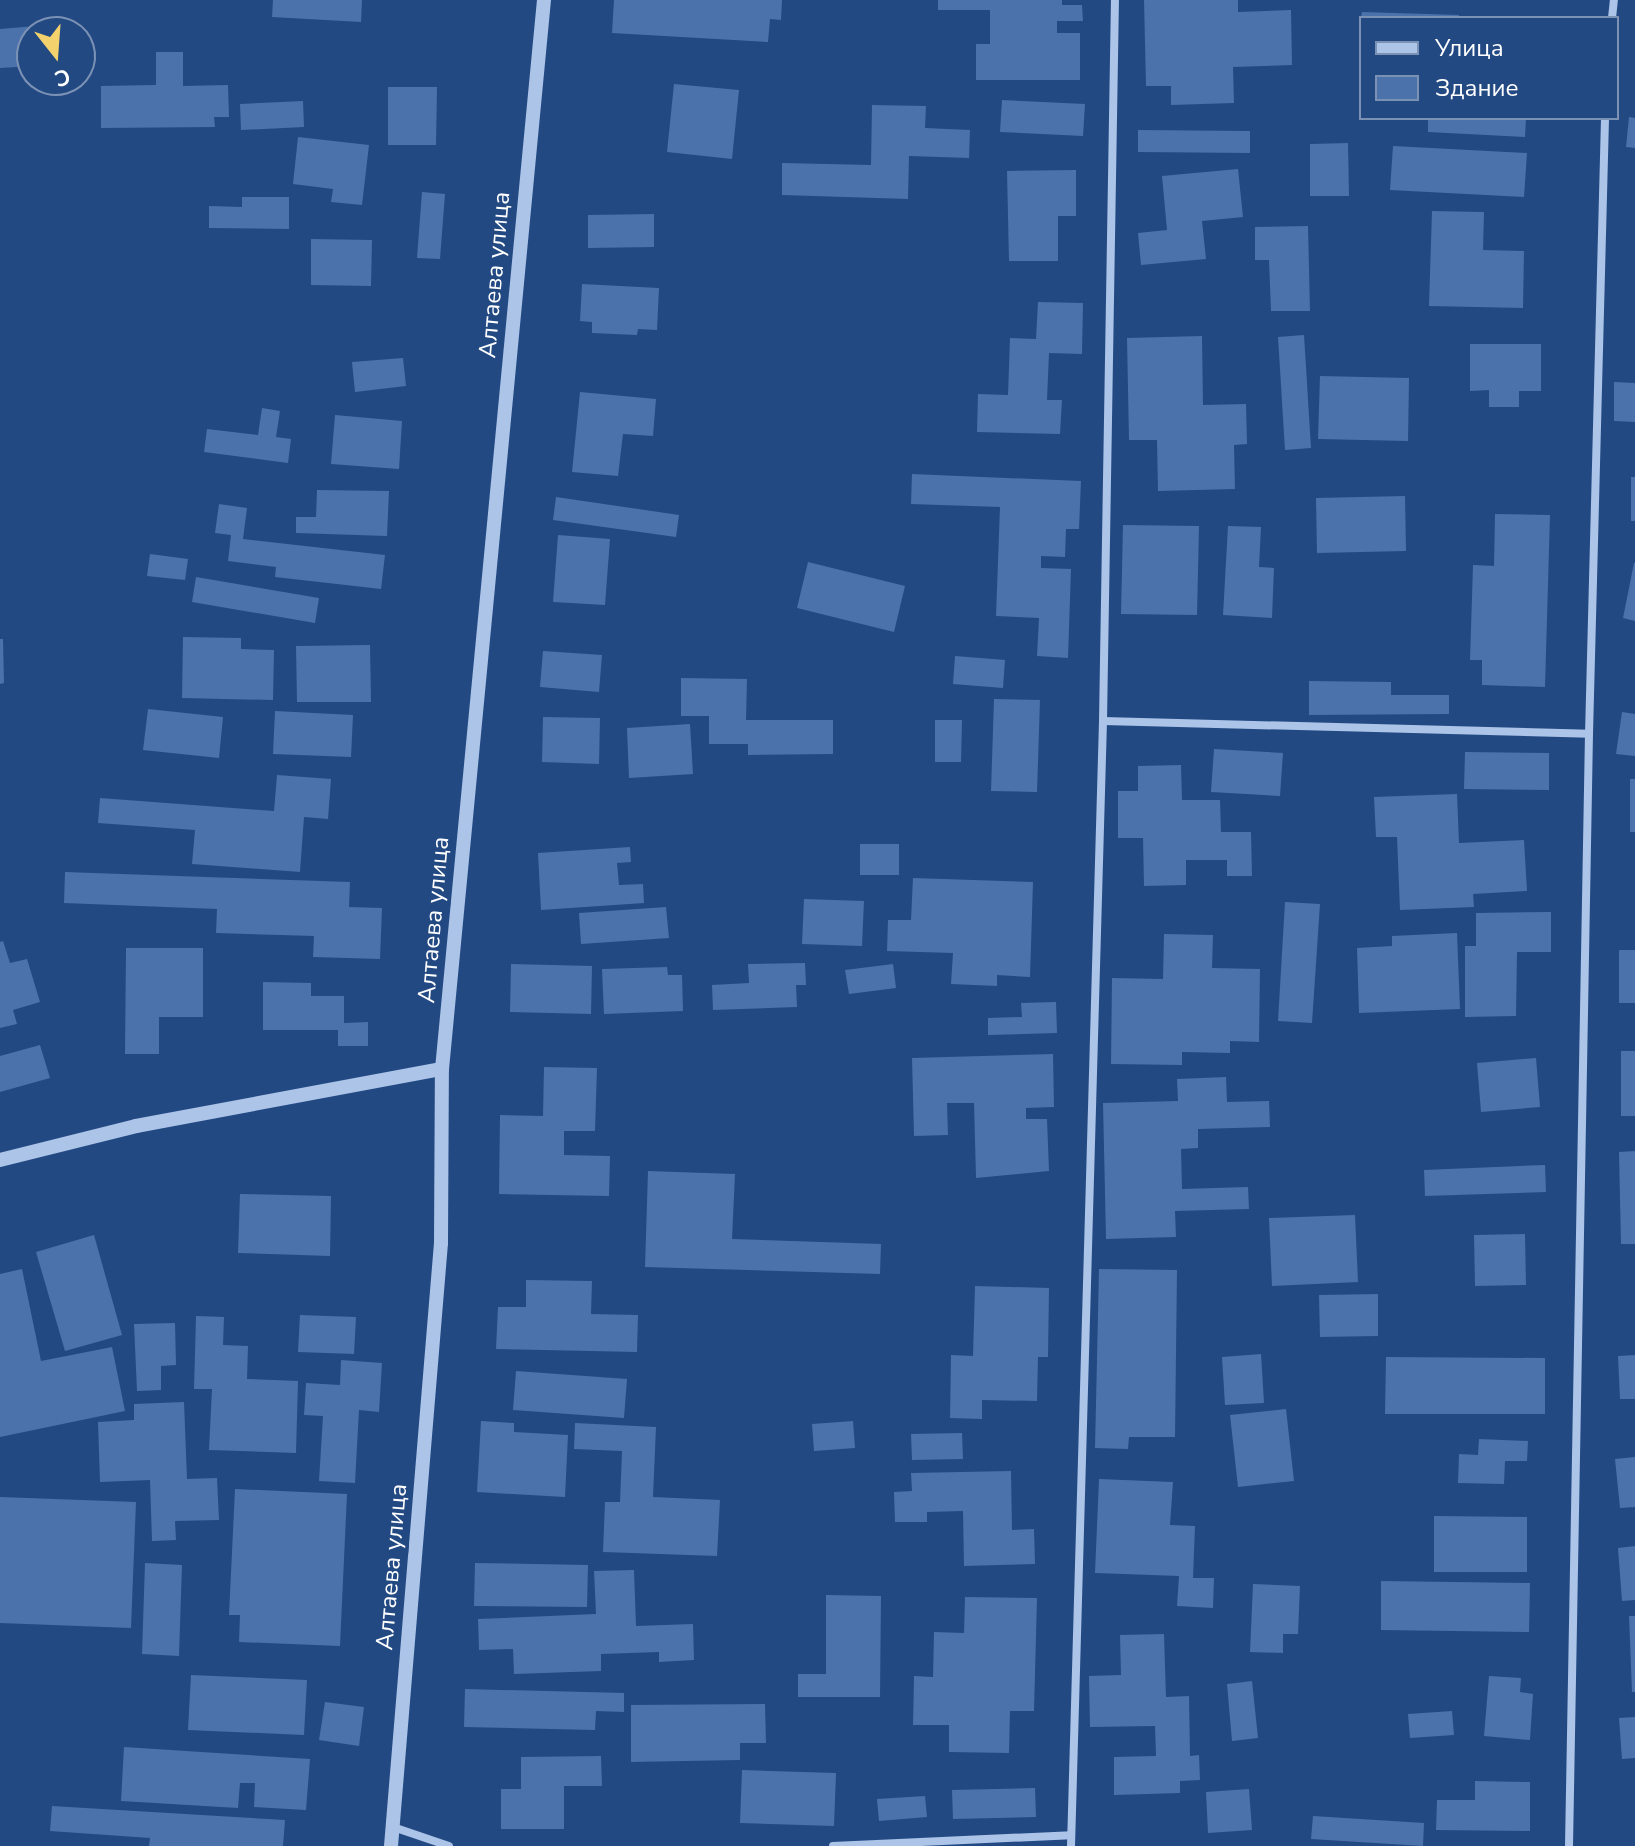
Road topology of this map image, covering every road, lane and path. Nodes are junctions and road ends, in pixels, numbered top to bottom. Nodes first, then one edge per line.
1 (544, 0) edge
2 (1115, 0) edge
3 (1605, 120) edge
4 (1103, 721) junction
5 (1589, 734) junction
6 (442, 1069) junction
7 (0, 1160) edge
8 (393, 1827) junction
9 (1071, 1835) junction
10 (391, 1846) edge
11 (449, 1846) edge
12 (833, 1846) edge
13 (1071, 1846) edge
14 (1569, 1846) edge

1 - 6 street, Алтаева улица
2 - 4 street
3 - 5 street
4 - 5 street
4 - 9 street
5 - 14 street
6 - 7 street
6 - 8 street, Алтаева улица
8 - 10 street, Алтаева улица
8 - 11 street
9 - 12 street
9 - 13 street

